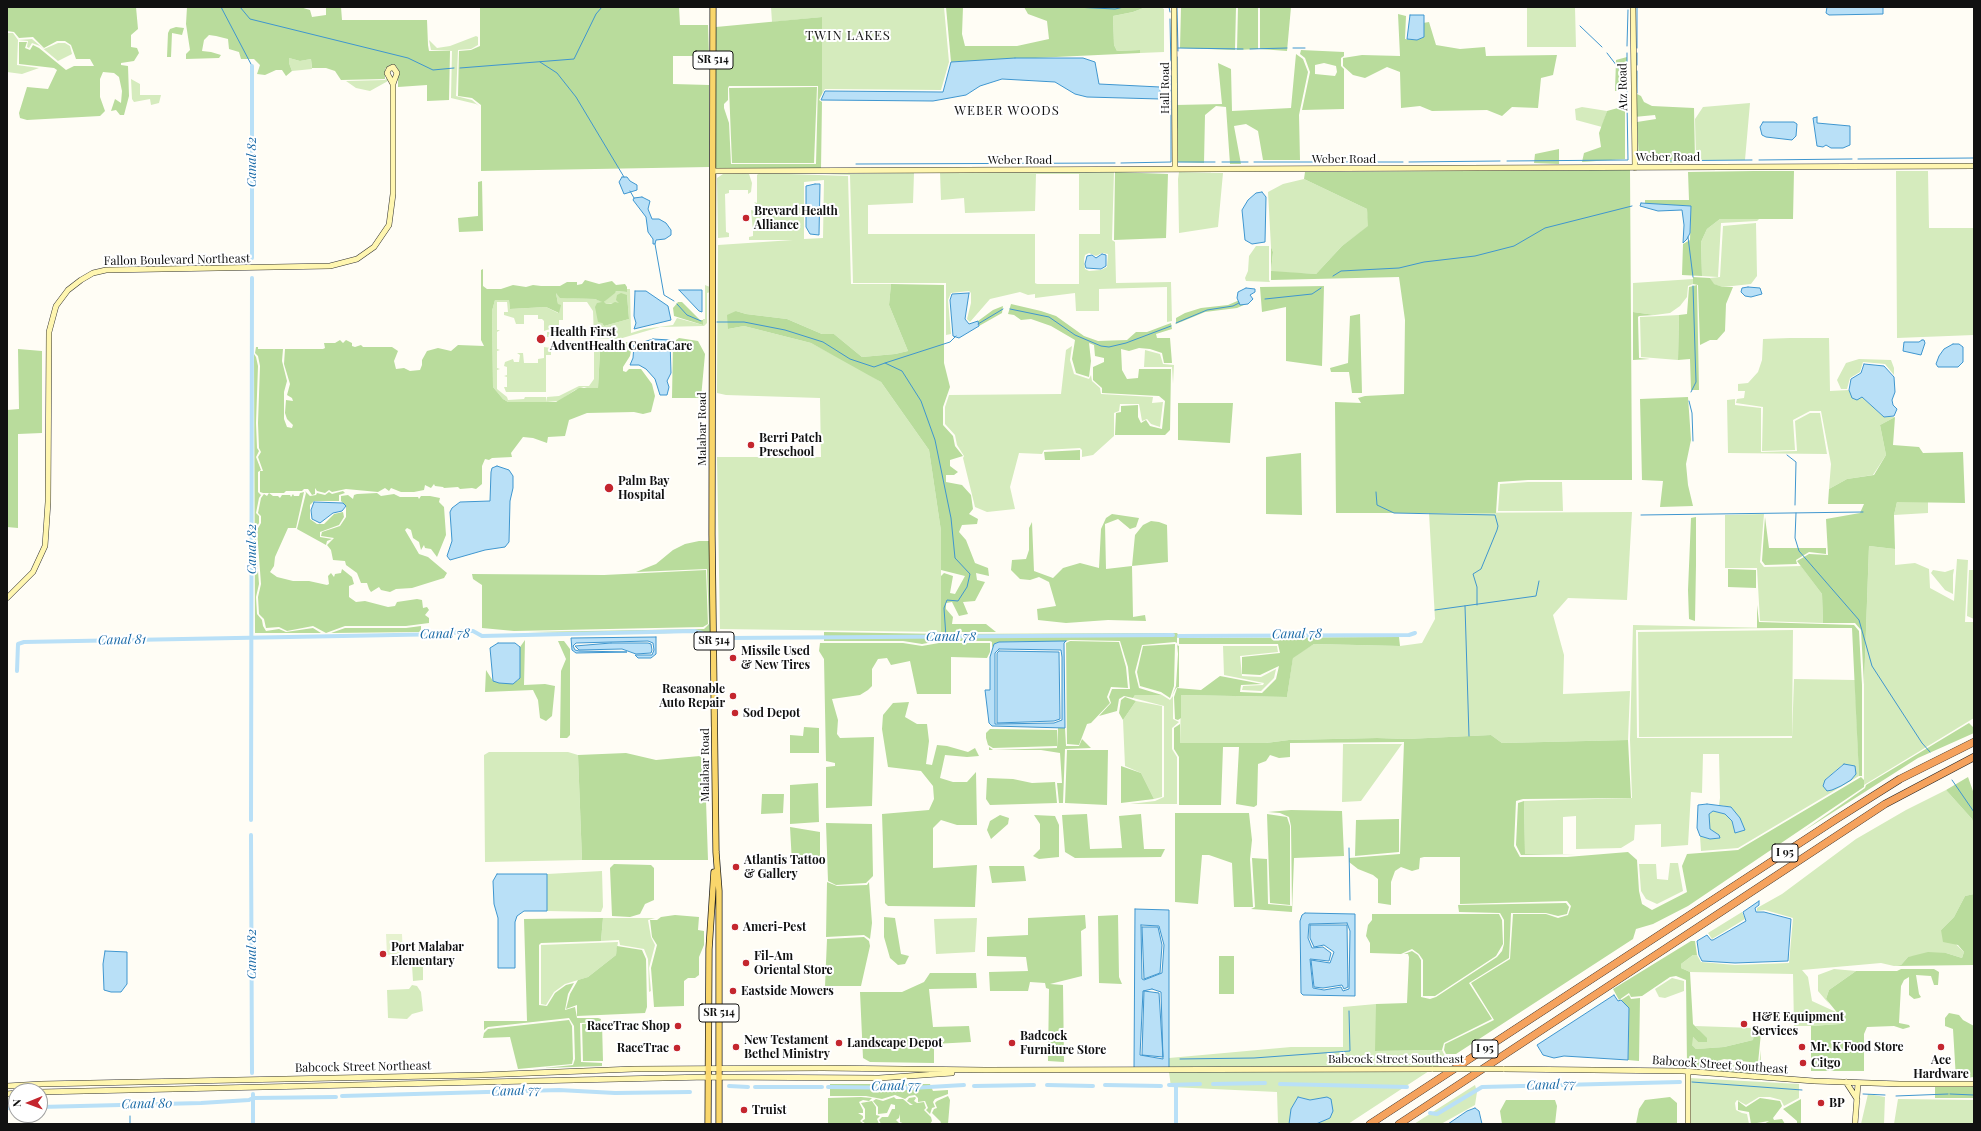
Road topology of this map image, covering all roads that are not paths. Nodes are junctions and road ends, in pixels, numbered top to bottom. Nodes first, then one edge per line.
1 (713, 7) edge
2 (1174, 7) edge
3 (1633, 7) edge
4 (393, 84) dead end
5 (1974, 166) edge
6 (1635, 168) junction
7 (1175, 169) junction
8 (713, 171) junction
9 (7, 598) edge
10 (1974, 742) edge
11 (1974, 756) edge
12 (716, 852) junction
13 (710, 924) junction
14 (718, 956) junction
15 (708, 1069) junction
16 (719, 1069) junction
17 (985, 1070) junction
18 (576, 1072) junction
19 (1688, 1072) junction
20 (719, 1077) junction
21 (708, 1078) junction
22 (565, 1080) junction
23 (1846, 1082) junction
24 (1858, 1083) junction
25 (1974, 1084) edge
26 (7, 1086) edge
27 (48, 1092) edge
28 (1858, 1100) junction
29 (708, 1124) edge
30 (719, 1124) edge
31 (1370, 1124) edge
32 (1399, 1124) edge
33 (1688, 1124) edge
34 (1855, 1124) edge

1 - 8 main road, Malabar Road / SR 514
2 - 7 main road, Hall Road
3 - 6 main road, Atz Road
4 - 9 main road, Fallon Boulevard Northeast
5 - 6 main road, Weber Road
6 - 7 main road, Weber Road
7 - 8 main road, Weber Road
8 - 12 main road, Malabar Road / SR 514
10 - 31 highway, I 95
11 - 32 highway, I 95
12 - 13 main road, Malabar Road / SR 514
12 - 14 main road, Malabar Road / SR 514
13 - 14 main road
13 - 15 main road, Malabar Road / SR 514
14 - 16 main road, Malabar Road / SR 514
15 - 16 main road, Babcock Street Northeast
15 - 18 main road, Babcock Street Northeast
15 - 21 main road, Malabar Road / SR 514
16 - 17 main road, Babcock Street Southeast
16 - 20 main road, Malabar Road / SR 514
17 - 19 main road, Babcock Street Southeast, bridge
17 - 20 main road, Babcock Street Southeast
18 - 22 main road
18 - 26 main road, Babcock Street Northeast
19 - 23 main road, Babcock Street Southeast
19 - 33 main road
20 - 21 main road, Babcock Street Northeast
20 - 30 main road, Malabar Road / SR 514
21 - 22 main road, Babcock Street Northeast
21 - 29 main road, Malabar Road / SR 514
22 - 27 main road, Babcock Street Northeast
23 - 24 main road, Babcock Street Southeast
23 - 28 main road
24 - 25 main road, Babcock Street Southeast
24 - 28 main road
28 - 34 main road

